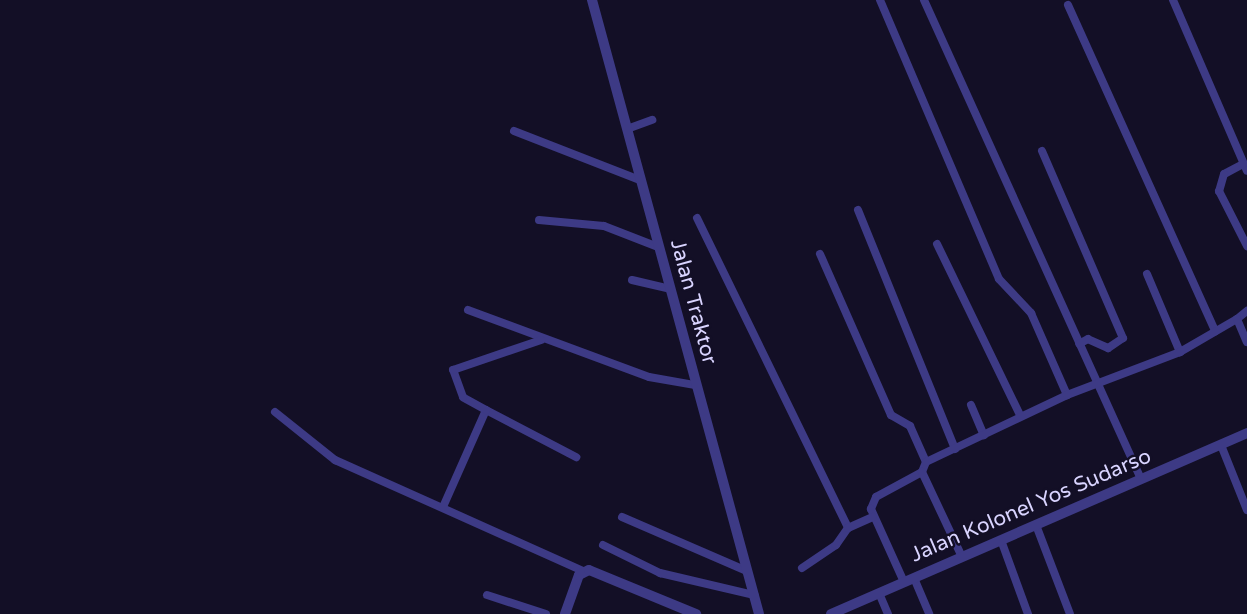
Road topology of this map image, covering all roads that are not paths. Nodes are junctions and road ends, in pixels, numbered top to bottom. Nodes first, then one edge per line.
1 (592, 0) edge
2 (880, 0) edge
3 (924, 0) edge
4 (1173, 0) edge
5 (1068, 5) dead end
6 (652, 120) dead end
7 (627, 129) junction
8 (514, 131) dead end
9 (1042, 151) dead end
10 (1245, 167) edge
11 (640, 180) junction
12 (858, 210) dead end
13 (696, 218) dead end
14 (539, 220) dead end
15 (937, 244) dead end
16 (1247, 246) edge
17 (658, 247) junction
18 (820, 254) dead end
19 (1147, 274) dead end
20 (632, 280) dead end
21 (670, 289) junction
22 (468, 310) dead end
23 (1247, 310) edge
24 (1237, 319) junction
25 (1215, 331) junction
26 (541, 340) junction
27 (1247, 342) edge
28 (1079, 344) junction
29 (1180, 352) junction
30 (1096, 383) junction
31 (695, 385) junction
32 (1067, 395) junction
33 (971, 405) dead end
34 (486, 410) junction
35 (275, 412) dead end
36 (1020, 415) junction
37 (1247, 433) edge
38 (984, 435) junction
39 (1221, 445) junction
40 (955, 449) junction
41 (576, 457) dead end
42 (926, 462) junction
43 (922, 472) junction
44 (1142, 479) junction
45 (443, 508) junction
46 (1247, 510) edge
47 (622, 517) dead end
48 (873, 517) junction
49 (1036, 525) junction
50 (848, 528) junction
51 (1001, 540) junction
52 (603, 545) dead end
53 (962, 557) junction
54 (802, 568) dead end
55 (583, 570) junction
56 (747, 571) junction
57 (909, 580) junction
58 (879, 593) junction
59 (487, 595) dead end
60 (754, 595) junction
61 (854, 610) edge
62 (546, 614) edge
63 (565, 614) edge
64 (696, 614) edge
65 (759, 614) edge
66 (831, 614) edge
67 (888, 614) edge
68 (929, 614) edge
69 (1028, 614) edge
70 (1070, 614) edge

1 - 7 street, Jalan Traktor
2 - 32 street
3 - 28 street
4 - 10 street
5 - 25 street
6 - 7 street
7 - 11 street, Jalan Traktor
8 - 11 street
9 - 28 street
10 - 16 street
11 - 17 street, Jalan Traktor
12 - 40 street
13 - 50 street
14 - 17 street
15 - 36 street
17 - 21 street, Jalan Traktor
18 - 42 street
19 - 29 street
20 - 21 street
21 - 31 street, Jalan Traktor
22 - 26 street
23 - 24 street
24 - 25 street
24 - 27 street
25 - 29 street
26 - 31 street
26 - 34 street
28 - 30 street
29 - 30 street
30 - 32 street
30 - 44 street
31 - 56 street, Jalan Traktor
32 - 36 street
33 - 38 street
34 - 41 street
34 - 45 street
35 - 45 street
36 - 38 street
37 - 39 street, Jalan Kolonel Yos Sudarso
38 - 40 street
39 - 44 street, Jalan Kolonel Yos Sudarso
39 - 46 street
40 - 42 street
42 - 43 street
43 - 48 street
43 - 53 street
44 - 49 street, Jalan Kolonel Yos Sudarso
45 - 55 street
47 - 56 street
48 - 50 street
48 - 57 street
49 - 51 street, Jalan Kolonel Yos Sudarso
49 - 70 street
50 - 54 street
51 - 53 street, Jalan Kolonel Yos Sudarso
51 - 69 street
52 - 60 street
53 - 57 street, Jalan Kolonel Yos Sudarso
55 - 63 street
55 - 64 street
56 - 60 street, Jalan Traktor
57 - 58 street, Jalan Kolonel Yos Sudarso
57 - 68 street
58 - 61 street, Jalan Kolonel Yos Sudarso
58 - 67 street
59 - 62 street
60 - 65 street, Jalan Traktor
61 - 66 street, Jalan Kolonel Yos Sudarso

